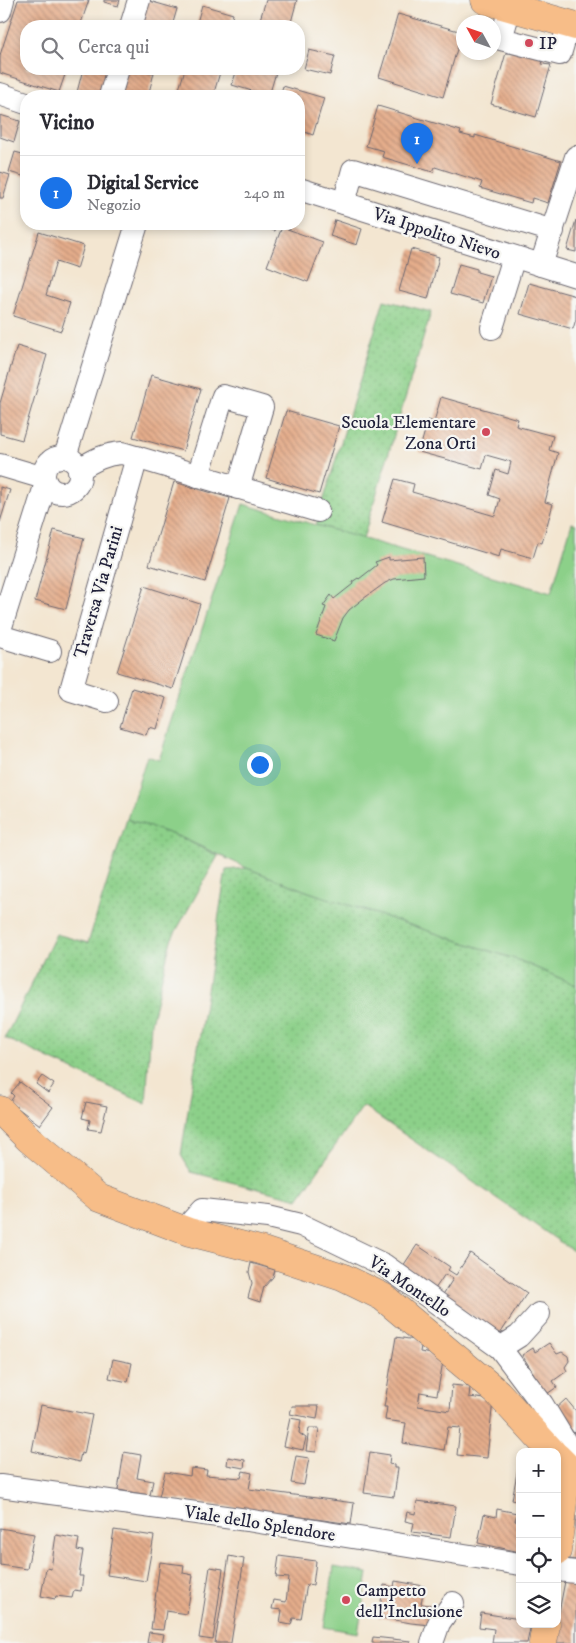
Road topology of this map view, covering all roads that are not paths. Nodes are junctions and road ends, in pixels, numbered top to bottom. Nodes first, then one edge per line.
1 (3, 0) edge
2 (139, 0) edge
3 (484, 0) edge
4 (0, 11) edge
5 (133, 20) edge
6 (572, 25) edge
7 (116, 75) edge
8 (112, 90) edge
9 (0, 94) edge
10 (20, 101) edge
11 (576, 157) edge
12 (305, 191) edge
13 (344, 203) junction
14 (135, 230) edge
15 (553, 231) junction
16 (514, 257) junction
17 (541, 265) junction
18 (576, 276) edge
19 (492, 328) dead end
20 (137, 457) junction
21 (72, 463) junction
22 (0, 465) edge
23 (198, 476) junction
24 (45, 480) junction
25 (238, 488) junction
26 (318, 511) dead end
27 (0, 630) edge
28 (0, 636) edge
29 (50, 651) dead end
30 (107, 701) dead end
31 (0, 1110) edge
32 (189, 1232) junction
33 (539, 1314) dead end
34 (500, 1348) junction
35 (563, 1470) edge
36 (0, 1486) edge
37 (558, 1538) edge
38 (516, 1563) edge
39 (561, 1570) edge
40 (576, 1572) edge
41 (453, 1603) dead end
42 (545, 1628) edge
43 (432, 1643) edge
44 (543, 1643) edge

1 - 4 street
2 - 5 street
3 - 6 main road
7 - 8 street
9 - 10 street
11 - 15 street
12 - 13 street, Via Ippolito Nievo
13 - 15 street
13 - 16 street, Via Ippolito Nievo
14 - 21 street
15 - 17 street
16 - 17 street, Via Ippolito Nievo
16 - 19 street
17 - 18 street, Via Ippolito Nievo
20 - 21 street
20 - 23 street
20 - 30 street, Traversa Via Parini
21 - 24 street
21 - 24 street
22 - 24 street
23 - 25 street
23 - 25 street
24 - 27 street
25 - 26 street
28 - 29 street, Traversa Via Parini
31 - 32 main road, Via Montello
32 - 34 street, Via Montello
32 - 35 main road, Via Montello
33 - 34 street
34 - 35 street, Via Montello
35 - 37 main road, Via Montello
36 - 38 street, Viale dello Splendore
39 - 40 street
41 - 43 street
42 - 44 main road

